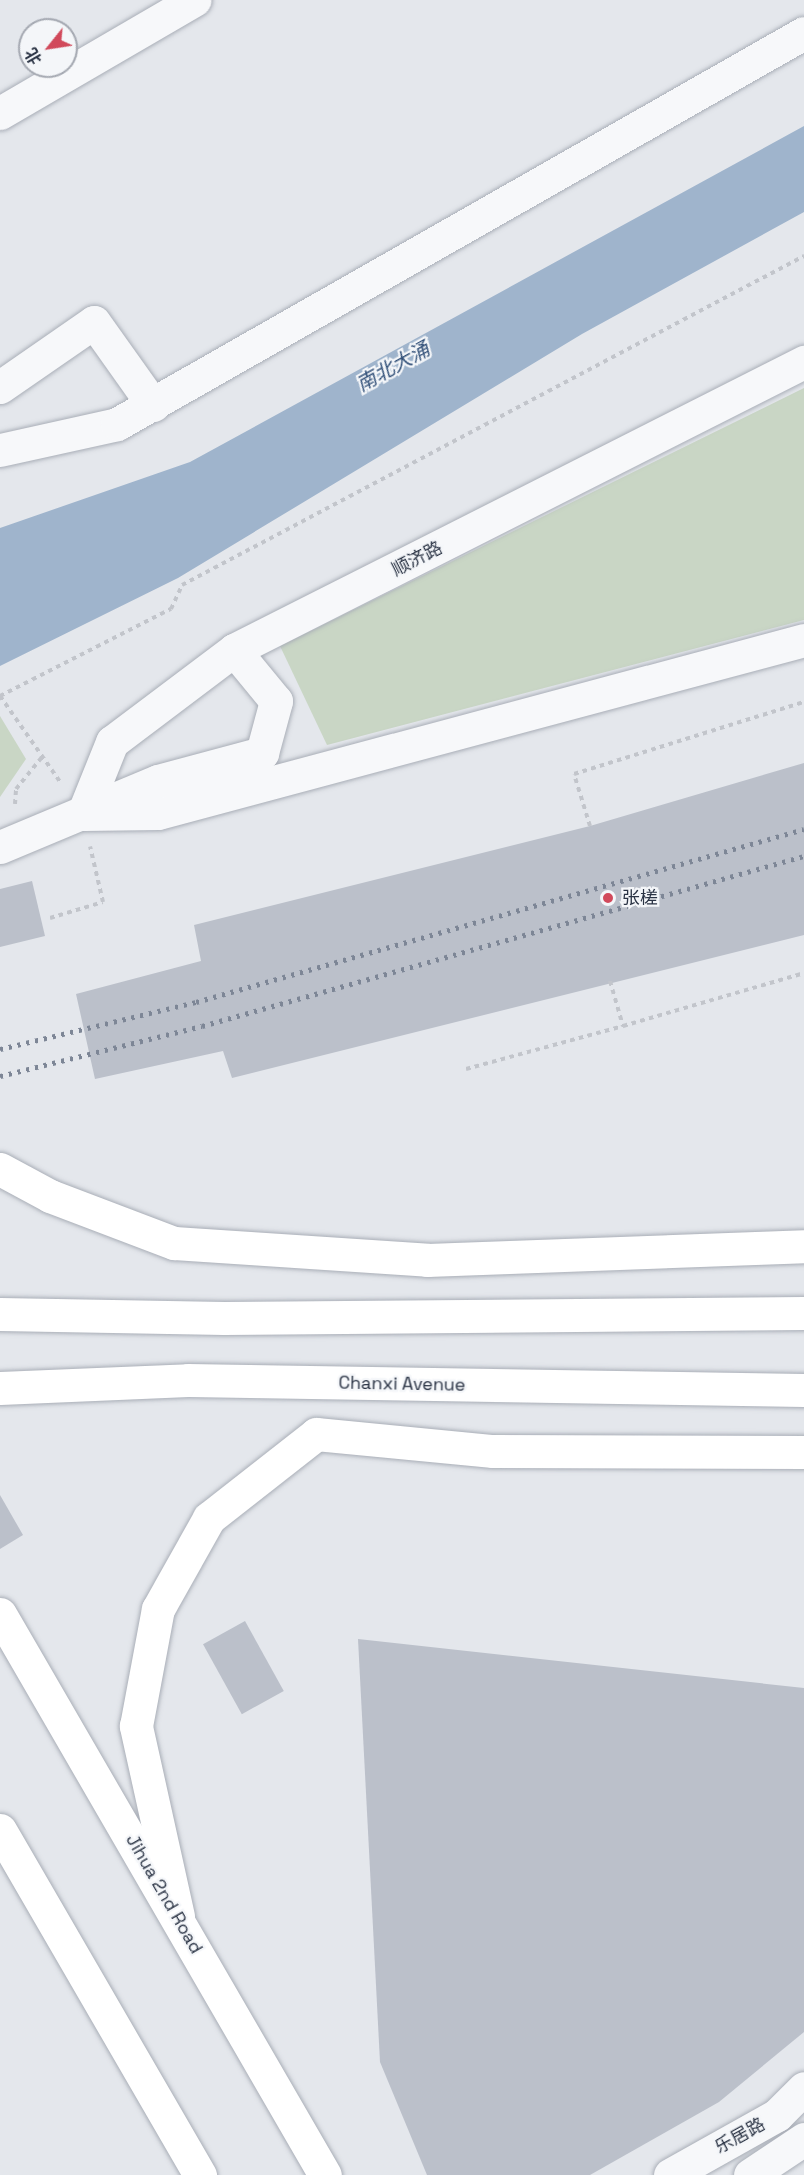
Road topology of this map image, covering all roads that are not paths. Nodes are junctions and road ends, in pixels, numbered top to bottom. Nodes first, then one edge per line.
1 (194, 0) edge
2 (804, 33) edge
3 (0, 113) edge
4 (804, 362) edge
5 (0, 387) edge
6 (153, 405) junction
7 (0, 450) edge
8 (804, 640) edge
9 (234, 650) junction
10 (83, 814) junction
11 (0, 847) edge
12 (0, 1169) edge
13 (804, 1246) edge
14 (804, 1313) edge
15 (0, 1314) edge
16 (0, 1388) edge
17 (804, 1390) edge
18 (804, 1452) edge
19 (0, 1614) edge
20 (0, 1830) edge
21 (178, 1916) junction
22 (804, 2088) edge
23 (804, 2139) edge
24 (323, 2169) edge
25 (200, 2175) edge
26 (670, 2175) edge
27 (750, 2175) edge

1 - 3 street
2 - 6 street
4 - 9 street, 顺济路
5 - 6 street
6 - 7 street
8 - 10 street
9 - 10 street, 顺济路
9 - 10 street
10 - 11 street
12 - 13 main road
14 - 15 main road
16 - 17 main road, Chanxi Avenue
18 - 21 main road
19 - 21 main road, Jihua 2nd Road
20 - 25 main road
21 - 24 main road, Jihua 2nd Road
22 - 26 street, 乐居路
23 - 27 street, 乐居路

